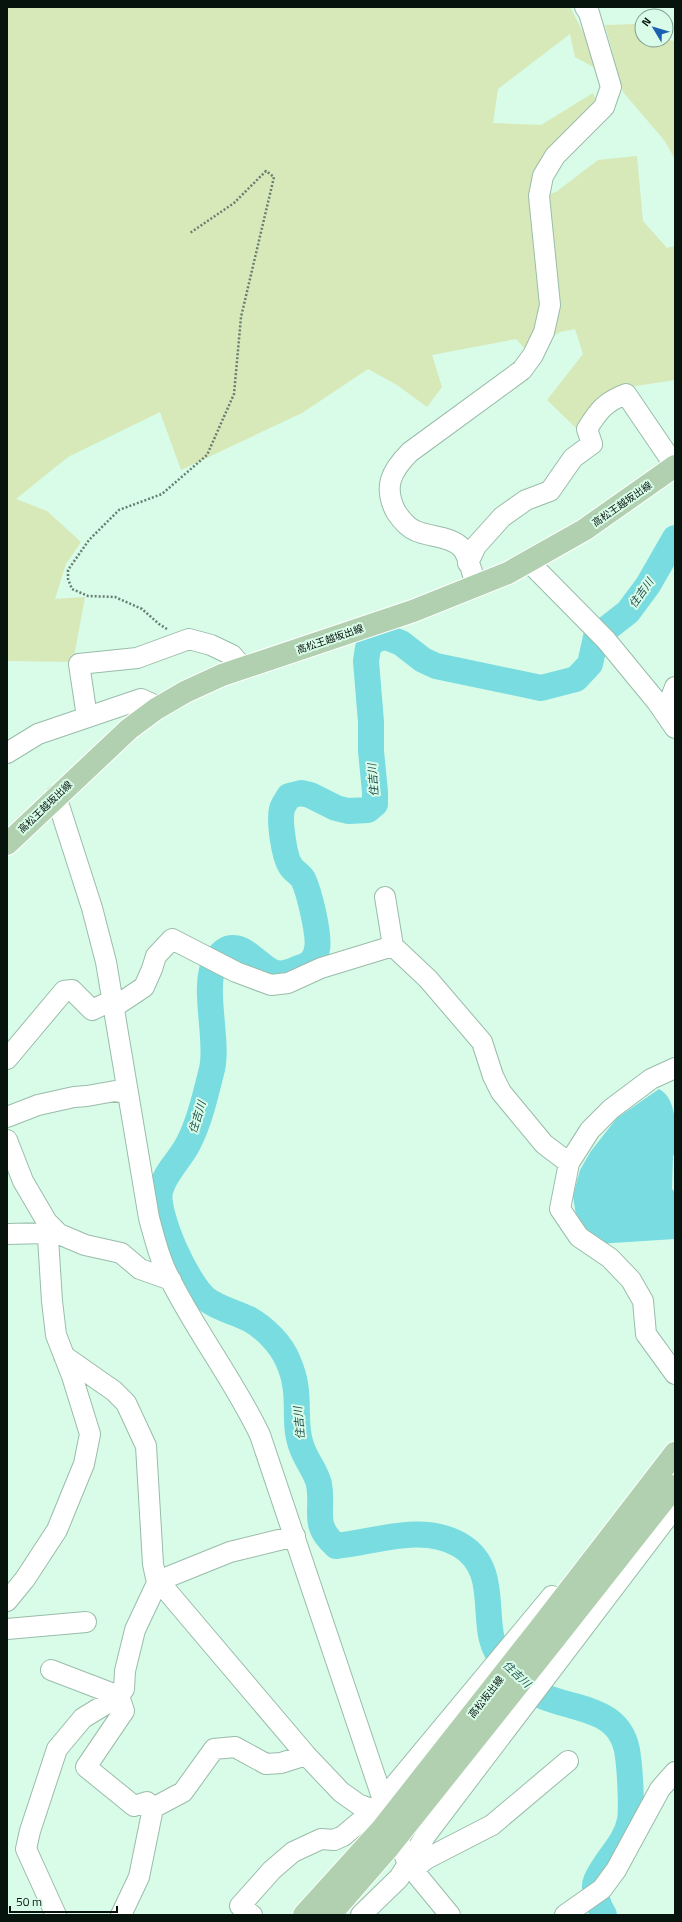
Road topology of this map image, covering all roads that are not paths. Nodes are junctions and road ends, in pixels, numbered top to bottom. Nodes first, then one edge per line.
1 (585, 7) edge
2 (675, 466) edge
3 (528, 561) junction
4 (468, 563) junction
5 (476, 586) junction
6 (243, 668) junction
7 (675, 687) edge
8 (159, 708) junction
9 (86, 717) junction
10 (670, 721) edge
11 (7, 753) edge
12 (56, 796) junction
13 (7, 844) edge
14 (385, 897) dead end
15 (393, 946) junction
16 (113, 1003) junction
17 (7, 1059) edge
18 (675, 1068) edge
19 (128, 1093) junction
20 (7, 1117) edge
21 (7, 1140) edge
22 (569, 1164) junction
23 (47, 1228) junction
24 (7, 1234) edge
25 (171, 1280) junction
26 (64, 1356) junction
27 (675, 1374) edge
28 (675, 1446) edge
29 (675, 1453) edge
30 (675, 1486) edge
31 (675, 1507) edge
32 (295, 1536) junction
33 (158, 1581) junction
34 (7, 1601) edge
35 (86, 1622) dead end
36 (7, 1629) edge
37 (546, 1635) junction
38 (51, 1670) dead end
39 (119, 1696) junction
40 (306, 1755) junction
41 (568, 1761) dead end
42 (672, 1782) edge
43 (152, 1808) junction
44 (382, 1822) junction
45 (410, 1867) junction
46 (56, 1915) edge
47 (121, 1915) edge
48 (252, 1915) edge
49 (304, 1915) edge
50 (330, 1915) edge
51 (361, 1915) edge
52 (450, 1915) edge
53 (565, 1915) edge

1 - 4 street
2 - 3 main road, 高松王越坂出線
2 - 4 street
3 - 5 main road, 高松王越坂出線
3 - 10 street
4 - 5 street
5 - 6 main road, 高松王越坂出線
6 - 8 main road, 高松王越坂出線
6 - 9 street
7 - 10 street
8 - 9 street
8 - 12 main road, 高松王越坂出線
9 - 11 street
12 - 13 main road, 高松王越坂出線
12 - 16 street
14 - 15 street
15 - 16 street
15 - 22 street
16 - 17 street
16 - 19 street
18 - 22 street
19 - 20 street
19 - 25 street
21 - 23 street
22 - 27 street
23 - 24 street
23 - 25 street
23 - 26 street
25 - 32 street
26 - 33 street
26 - 34 street
28 - 44 street
29 - 37 main road, 高松坂出線
30 - 37 main road, 高松坂出線
31 - 45 street
32 - 33 street
32 - 44 street
33 - 39 street
33 - 40 street
35 - 36 street
37 - 44 main road, 高松坂出線, bridge
38 - 39 street
39 - 43 street
39 - 46 street
40 - 43 street
40 - 44 street
41 - 45 street
42 - 53 street
43 - 47 street
44 - 45 street
44 - 48 street
44 - 49 main road, 高松坂出線
44 - 50 main road, 高松坂出線
45 - 51 street
45 - 52 street

